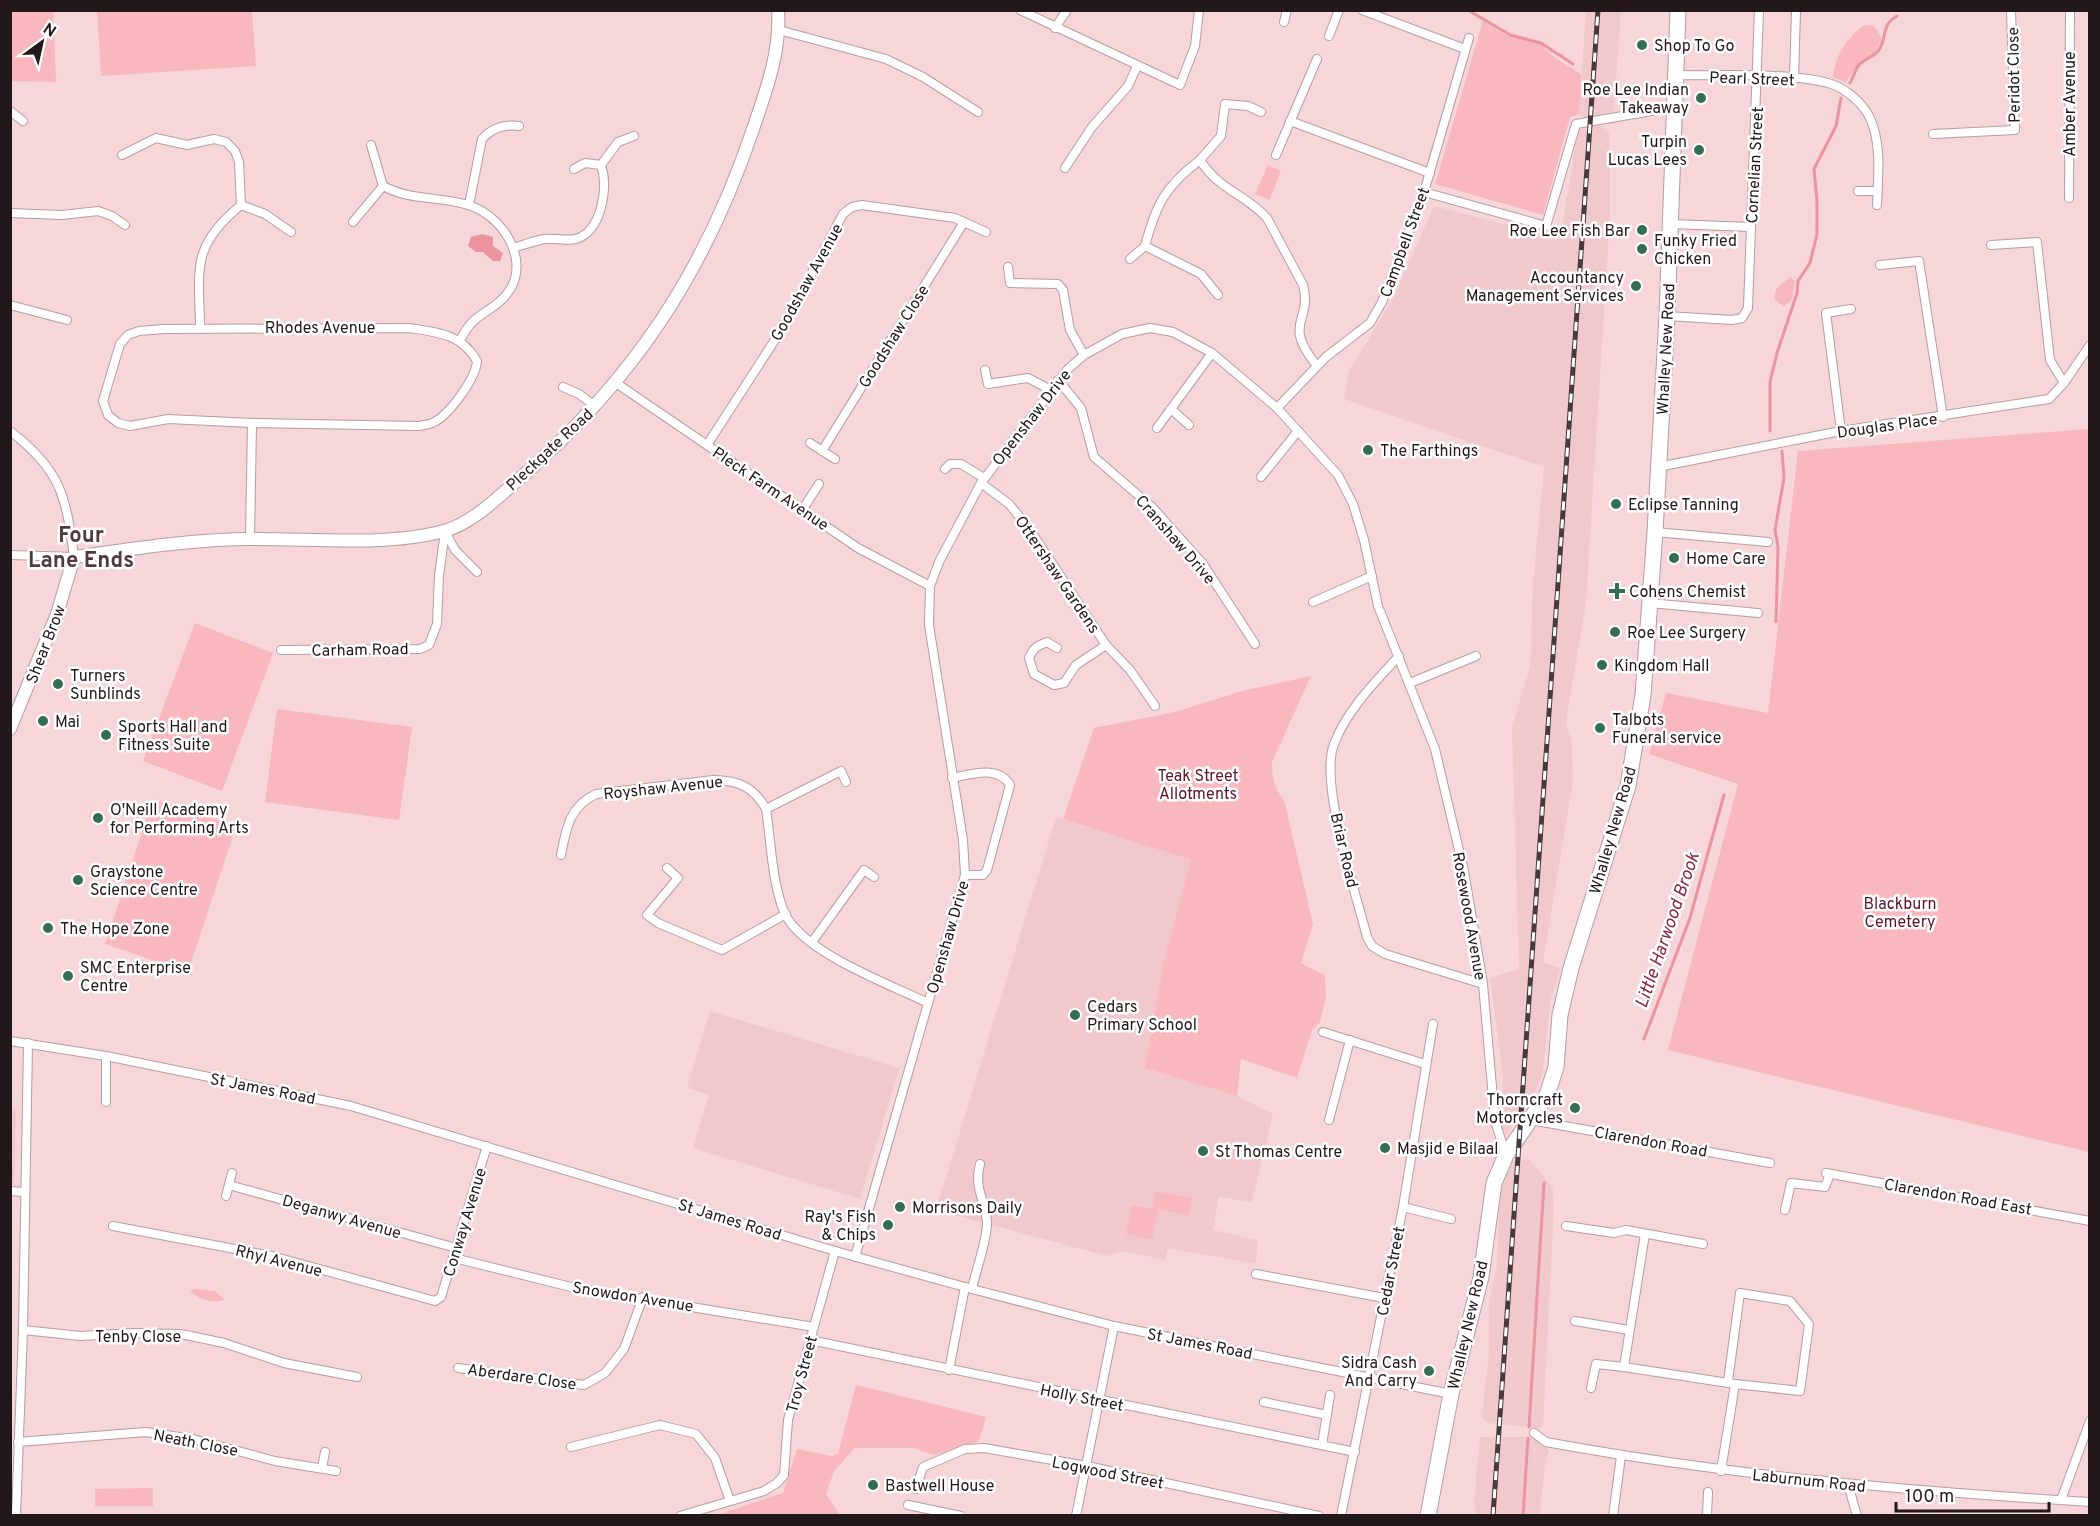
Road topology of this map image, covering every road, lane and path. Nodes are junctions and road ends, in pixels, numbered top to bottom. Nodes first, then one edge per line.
1 (778, 10) edge
2 (1020, 10) edge
3 (1067, 10) edge
4 (1199, 10) edge
5 (1287, 10) edge
6 (1339, 10) edge
7 (1362, 10) edge
8 (1678, 10) edge
9 (1759, 10) edge
10 (1796, 10) edge
11 (2012, 10) edge
12 (2070, 10) edge
13 (1373, 12) edge
14 (1284, 22) dead end
15 (1055, 28) junction
16 (779, 30) junction
17 (1329, 36) dead end
18 (1469, 38) dead end
19 (1465, 49) junction
20 (1317, 59) dead end
21 (1137, 66) junction
22 (1676, 75) junction
23 (1758, 77) junction
24 (1794, 79) junction
25 (1675, 107) junction
26 (10, 111) edge
27 (978, 112) dead end
28 (1261, 112) dead end
29 (23, 121) dead end
30 (1290, 121) junction
31 (519, 126) dead end
32 (1933, 134) dead end
33 (634, 136) dead end
34 (371, 145) dead end
35 (122, 155) dead end
36 (1276, 155) dead end
37 (1200, 160) junction
38 (601, 165) junction
39 (1065, 168) dead end
40 (574, 169) dead end
41 (1430, 173) junction
42 (383, 186) junction
43 (1858, 191) dead end
44 (1877, 191) junction
45 (1424, 192) junction
46 (2069, 198) dead end
47 (242, 205) junction
48 (469, 205) junction
49 (1876, 205) dead end
50 (10, 213) edge
51 (353, 222) dead end
52 (964, 222) junction
53 (1671, 224) junction
54 (125, 225) dead end
55 (1751, 227) junction
56 (291, 231) dead end
57 (986, 232) dead end
58 (1991, 245) dead end
59 (1145, 246) junction
60 (513, 248) junction
61 (1130, 259) dead end
62 (1880, 266) dead end
63 (1008, 267) dead end
64 (1218, 296) dead end
65 (10, 305) edge
66 (1851, 309) dead end
67 (1667, 316) junction
68 (67, 320) dead end
69 (200, 327) junction
70 (460, 340) junction
71 (2090, 345) edge
72 (1212, 353) junction
73 (1084, 355) junction
74 (1317, 366) junction
75 (984, 370) dead end
76 (1059, 380) junction
77 (616, 383) junction
78 (2064, 383) junction
79 (563, 387) dead end
80 (1051, 390) junction
81 (595, 406) junction
82 (1277, 408) junction
83 (1171, 409) junction
84 (1943, 417) junction
85 (252, 423) junction
86 (1189, 425) dead end
87 (1157, 428) dead end
88 (10, 431) edge
89 (1298, 431) junction
90 (1841, 431) junction
91 (810, 443) dead end
92 (707, 445) junction
93 (822, 451) junction
94 (835, 459) dead end
95 (1658, 467) junction
96 (945, 469) dead end
97 (1261, 477) dead end
98 (982, 480) junction
99 (819, 484) dead end
100 (803, 509) junction
101 (445, 531) junction
102 (1655, 532) junction
103 (249, 539) junction
104 (1768, 542) dead end
105 (10, 555) edge
106 (74, 557) junction
107 (477, 572) dead end
108 (1372, 576) junction
109 (930, 586) junction
110 (1313, 602) dead end
111 (1650, 603) junction
112 (1758, 613) dead end
113 (1255, 644) dead end
114 (1106, 645) junction
115 (1058, 648) dead end
116 (281, 650) dead end
117 (1400, 656) junction
118 (1476, 656) dead end
119 (1410, 683) junction
120 (1155, 706) dead end
121 (10, 729) edge
122 (952, 778) junction
123 (846, 782) dead end
124 (766, 809) junction
125 (561, 855) dead end
126 (667, 868) dead end
127 (965, 875) junction
128 (874, 876) dead end
129 (786, 914) junction
130 (812, 942) junction
131 (1483, 984) junction
132 (928, 1003) junction
133 (1432, 1024) dead end
134 (1323, 1032) dead end
135 (1350, 1040) junction
136 (10, 1041) edge
137 (28, 1043) junction
138 (106, 1056) junction
139 (1425, 1064) junction
140 (106, 1102) dead end
141 (1329, 1120) dead end
142 (1531, 1120) junction
143 (488, 1146) junction
144 (1506, 1155) junction
145 (1770, 1163) dead end
146 (980, 1164) dead end
147 (232, 1173) dead end
148 (229, 1185) junction
149 (10, 1191) edge
150 (24, 1192) junction
151 (226, 1196) dead end
152 (1402, 1207) junction
153 (1785, 1210) dead end
154 (1451, 1219) dead end
155 (2090, 1221) edge
156 (113, 1226) dead end
157 (1566, 1226) dead end
158 (1645, 1234) junction
159 (1703, 1244) dead end
160 (456, 1248) junction
161 (835, 1251) junction
162 (855, 1257) junction
163 (454, 1258) junction
164 (1256, 1274) dead end
165 (969, 1288) junction
166 (441, 1297) joint
167 (643, 1297) junction
168 (1384, 1298) junction
169 (1575, 1321) dead end
170 (1114, 1326) junction
171 (814, 1327) junction
172 (23, 1330) junction
173 (1629, 1330) junction
174 (810, 1340) junction
175 (1623, 1367) junction
176 (458, 1368) dead end
177 (949, 1370) junction
178 (1370, 1376) junction
179 (357, 1377) dead end
180 (1731, 1383) junction
181 (1592, 1388) dead end
182 (1451, 1394) junction
183 (1330, 1395) dead end
184 (1099, 1400) junction
185 (1264, 1401) dead end
186 (1327, 1415) junction
187 (2090, 1421) edge
188 (14, 1427) edge
189 (1534, 1433) dead end
190 (18, 1442) junction
191 (1322, 1445) junction
192 (572, 1447) dead end
193 (325, 1452) dead end
194 (1355, 1452) junction
195 (1621, 1456) junction
196 (1087, 1466) junction
197 (322, 1468) junction
198 (336, 1471) dead end
199 (1721, 1471) junction
200 (1848, 1484) junction
201 (916, 1490) dead end
202 (1708, 1492) dead end
203 (2061, 1500) junction
204 (730, 1501) junction
205 (2090, 1502) edge
206 (908, 1505) dead end
207 (16, 1515) edge
208 (680, 1515) edge
209 (961, 1515) edge
210 (1076, 1515) edge
211 (1319, 1515) edge
212 (1341, 1515) edge
213 (1428, 1515) edge
214 (1613, 1515) edge
215 (1707, 1515) edge
216 (1857, 1515) edge

1 - 16 main road, Pleckgate Road
2 - 15 street
3 - 15 street
4 - 21 street
5 - 14 street
6 - 17 street
7 - 13 street
8 - 22 highway, Whalley New Road
9 - 23 street, Cornelian Street
10 - 24 street
11 - 32 street, Peridot Close
12 - 46 street, Amber Avenue
13 - 19 street
15 - 21 street
16 - 27 street
16 - 77 main road, Pleckgate Road
18 - 19 street, Campbell Street
19 - 41 street, Campbell Street
20 - 30 street
21 - 39 street
22 - 23 street, Pearl Street
22 - 25 highway, Whalley New Road
23 - 24 street, Pearl Street
23 - 55 street, Cornelian Street
24 - 44 street, Pearl Street
25 - 45 street
25 - 53 highway, Whalley New Road
26 - 29 street
28 - 37 street
30 - 36 street
30 - 41 street
31 - 48 street
33 - 38 street
34 - 42 street
35 - 47 street
37 - 59 street
37 - 74 street
38 - 40 street
38 - 60 street
41 - 45 street, Campbell Street
42 - 48 street
42 - 51 street
43 - 44 street
44 - 49 street
45 - 74 street, Campbell Street
47 - 56 street
47 - 69 street
48 - 60 street
50 - 54 street
52 - 57 street, Goodshaw Avenue
52 - 92 street, Goodshaw Avenue
52 - 93 street, Goodshaw Close
53 - 55 street
53 - 67 highway, Whalley New Road
55 - 67 street, Cornelian Street
58 - 78 street
59 - 61 street
59 - 64 street
60 - 70 street
62 - 84 street
63 - 73 street
65 - 68 street
66 - 90 street
67 - 95 highway, Whalley New Road
69 - 70 street, Rhodes Avenue
69 - 85 street, Rhodes Avenue
70 - 85 street, Rhodes Avenue
71 - 78 street, Douglas Place
72 - 73 street, Openshaw Drive
72 - 82 street, Rosewood Avenue
72 - 83 street
73 - 76 street, Openshaw Drive
74 - 82 street, Campbell Street
75 - 80 street
76 - 80 street, Openshaw Drive
76 - 113 street, Cranshaw Drive
77 - 81 main road, Pleckgate Road
77 - 92 street, Pleck Farm Avenue
78 - 84 street, Douglas Place
79 - 81 street
80 - 98 street, Openshaw Drive
81 - 101 main road, Pleckgate Road
82 - 89 street, Rosewood Avenue
83 - 86 street
83 - 87 street
84 - 90 street, Douglas Place
85 - 103 street
88 - 106 street
89 - 97 street
89 - 108 street, Rosewood Avenue
90 - 95 street, Douglas Place
91 - 93 street
92 - 100 street, Pleck Farm Avenue
93 - 94 street
95 - 102 highway, Whalley New Road
96 - 98 street, Openshaw Drive
98 - 109 street, Openshaw Drive
98 - 114 street, Ottershaw Gardens
99 - 100 street
100 - 109 street, Pleck Farm Avenue
101 - 103 main road, Pleckgate Road
101 - 107 street
101 - 116 street, Carham Road
102 - 104 street
102 - 111 highway, Whalley New Road
103 - 106 main road, Pleckgate Road
105 - 106 street
106 - 121 main road, Shear Brow
108 - 110 street
108 - 117 street, Rosewood Avenue
109 - 122 street, Openshaw Drive
111 - 112 street
111 - 142 highway, Whalley New Road
114 - 115 street, Ottershaw Gardens
114 - 120 street, Ottershaw Gardens
117 - 119 street, Rosewood Avenue
117 - 131 street, Briar Road
118 - 119 street
119 - 131 street, Rosewood Avenue
122 - 127 street, Openshaw Drive
122 - 127 street
123 - 124 street
124 - 125 street, Royshaw Avenue
124 - 129 street
126 - 129 street
127 - 132 street, Openshaw Drive
128 - 130 street
129 - 130 street
130 - 132 street
131 - 144 street, Rosewood Avenue
132 - 162 street, Openshaw Drive
133 - 139 street, Cedar Street
134 - 135 street
135 - 139 street
135 - 141 street
136 - 137 street, St James Road
137 - 138 street, St James Road
137 - 150 street
138 - 140 street
138 - 143 street, St James Road
139 - 152 street, Cedar Street
142 - 144 highway, Whalley New Road
142 - 145 street, Clarendon Road
143 - 160 street, Conway Avenue
143 - 161 street, St James Road
144 - 182 highway, Whalley New Road
146 - 165 street
147 - 148 street
148 - 151 street
148 - 160 street, Deganwy Avenue
149 - 150 street
150 - 172 street
152 - 154 street
152 - 168 street, Cedar Street
153 - 155 street, Clarendon Road East
156 - 166 street, Rhyl Avenue
157 - 158 street
158 - 159 street
158 - 173 street
160 - 163 street, Conway Avenue
161 - 162 street, St James Road
161 - 171 street, Troy Street
162 - 165 street, St James Road
163 - 166 street, Conway Avenue
163 - 167 street, Snowdon Avenue
164 - 168 street
165 - 170 street, St James Road
165 - 177 street
167 - 171 street, Snowdon Avenue
167 - 176 street, Aberdare Close
168 - 178 street, Cedar Street
169 - 173 street
170 - 178 street, St James Road
170 - 184 street
171 - 174 street, Troy Street
172 - 179 street, Tenby Close
172 - 188 street
173 - 175 street
174 - 177 street, Holly Street
174 - 204 street, Troy Street
175 - 180 street
175 - 181 street
177 - 184 street, Holly Street
178 - 182 street, St James Road
178 - 194 street, Cedar Street
180 - 180 street
180 - 199 street
182 - 213 highway, Whalley New Road
183 - 186 street
184 - 191 street, Holly Street
184 - 196 street
185 - 186 street
186 - 191 street
187 - 203 street
188 - 190 street
189 - 195 street, Laburnum Road
190 - 197 street, Neath Close
190 - 207 street
191 - 194 street, Holly Street
192 - 204 street
193 - 197 street
194 - 212 street, Cedar Street
195 - 199 street, Laburnum Road
195 - 214 street
196 - 201 street, Logwood Street
196 - 210 street
196 - 211 street, Logwood Street
197 - 198 street, Neath Close
199 - 200 street, Laburnum Road
200 - 203 street, Laburnum Road
200 - 216 street
202 - 215 street
203 - 205 street, Laburnum Road
204 - 208 street
206 - 209 street

